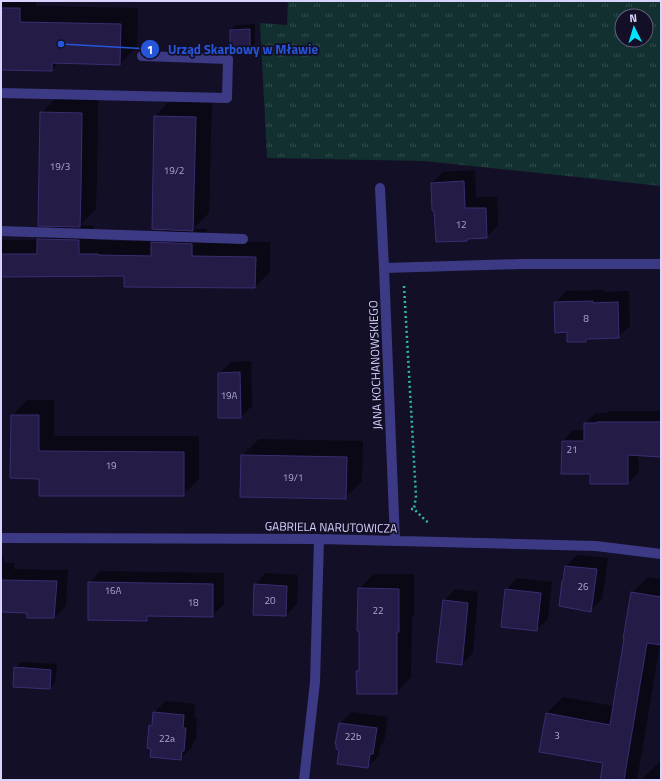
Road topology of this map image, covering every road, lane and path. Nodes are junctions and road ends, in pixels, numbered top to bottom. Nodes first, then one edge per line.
1 (142, 56) dead end
2 (1, 93) edge
3 (380, 188) dead end
4 (1, 231) edge
5 (243, 239) dead end
6 (661, 264) edge
7 (384, 268) junction
8 (403, 268) junction
9 (414, 509) dead end
10 (1, 538) edge
11 (319, 539) junction
12 (394, 541) junction
13 (661, 554) edge
14 (304, 780) edge

1 - 2 street
3 - 7 street, JANA KOCHANOWSKIEGO
4 - 5 street
6 - 8 street
7 - 8 street
7 - 12 street, JANA KOCHANOWSKIEGO
8 - 9 path
10 - 11 street, GABRIELA NARUTOWICZA
11 - 12 street, GABRIELA NARUTOWICZA
11 - 14 street
12 - 13 street, GABRIELA NARUTOWICZA

